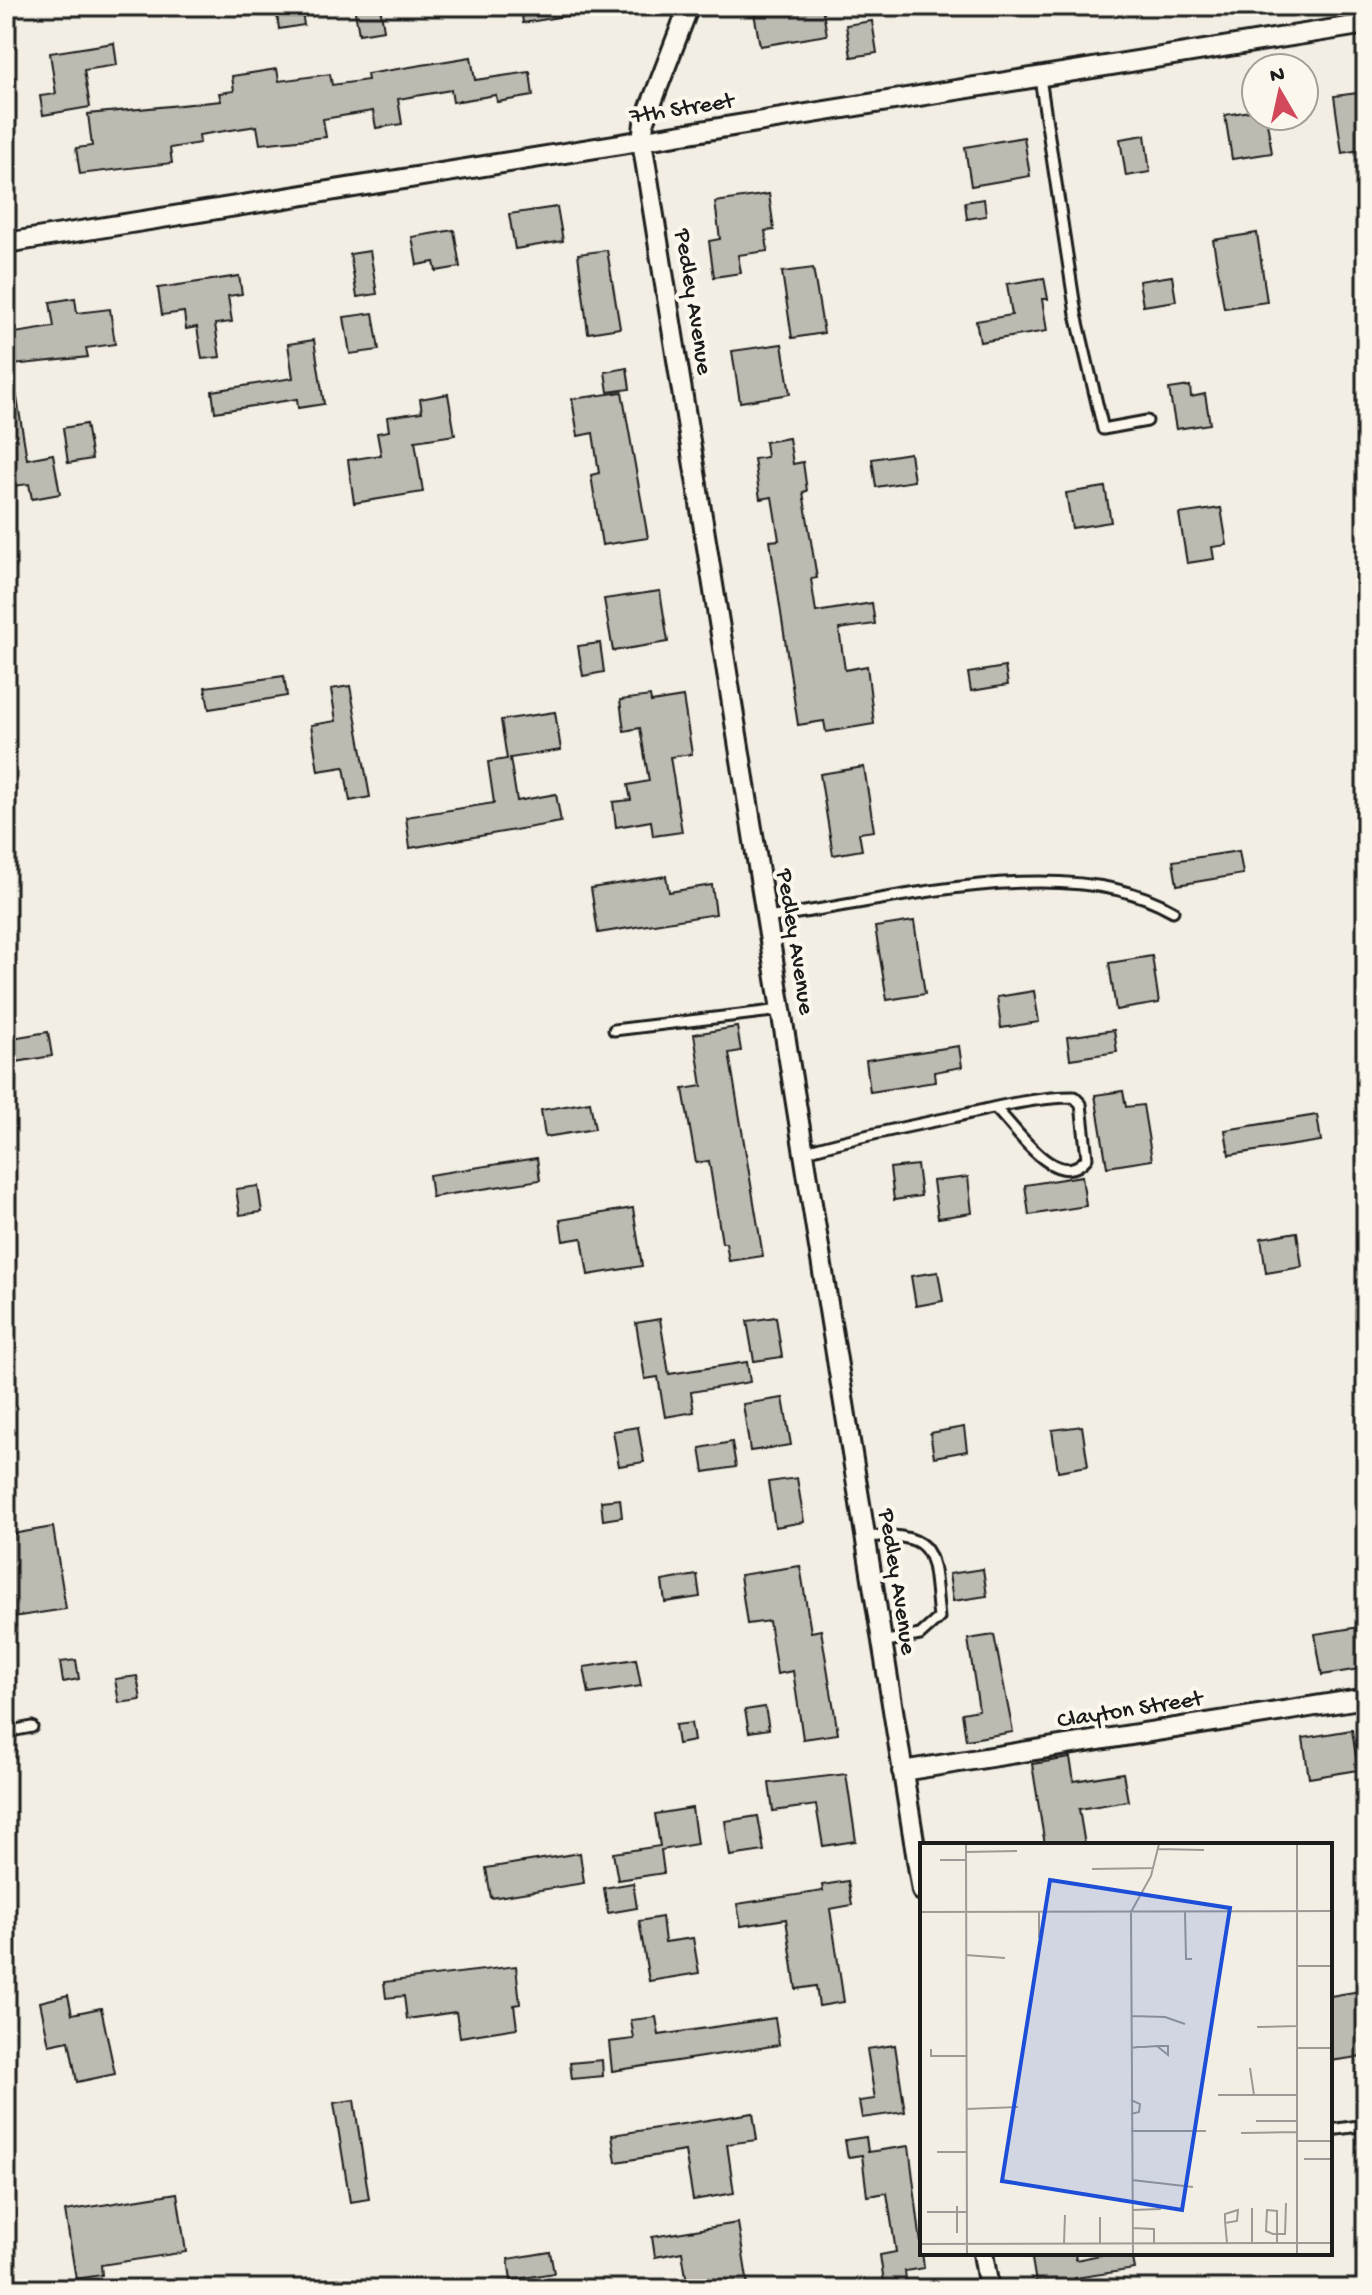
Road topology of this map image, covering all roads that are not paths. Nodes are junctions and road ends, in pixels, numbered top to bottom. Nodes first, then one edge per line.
1 (689, 6) edge
2 (1366, 24) edge
3 (1040, 78) junction
4 (642, 141) junction
5 (6, 243) edge
6 (1147, 421) dead end
7 (1173, 911) dead end
8 (766, 918) junction
9 (781, 1010) junction
10 (614, 1030) dead end
11 (995, 1108) junction
12 (803, 1152) junction
13 (865, 1537) junction
14 (881, 1642) junction
15 (1366, 1698) edge
16 (32, 1727) dead end
17 (6, 1732) edge
18 (902, 1771) junction
19 (920, 1879) edge
20 (1366, 2125) edge
21 (1332, 2130) edge
22 (983, 2255) edge
23 (989, 2289) edge

1 - 4 street, Pedley Avenue
2 - 3 street, 7th Street
3 - 4 street, 7th Street
3 - 6 lane
4 - 5 street, 7th Street
4 - 8 street, Pedley Avenue
7 - 8 lane
8 - 9 street, Pedley Avenue
9 - 10 lane
9 - 12 street, Pedley Avenue
11 - 11 lane
11 - 12 lane
12 - 13 street, Pedley Avenue
13 - 14 street, Pedley Avenue
13 - 14 lane
14 - 18 street, Pedley Avenue
15 - 18 street, Clayton Street
16 - 17 lane
18 - 19 street, Pedley Avenue
20 - 21 lane
22 - 23 street

